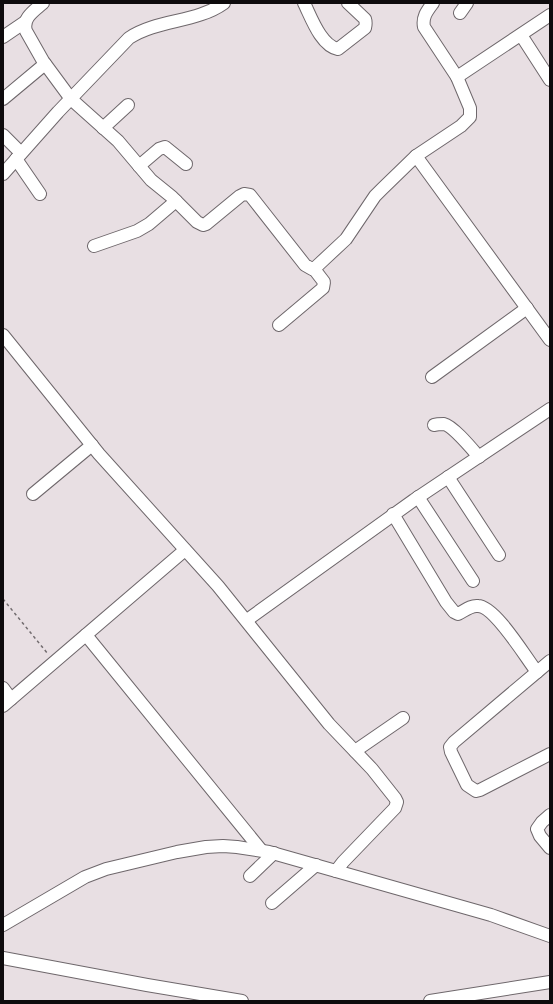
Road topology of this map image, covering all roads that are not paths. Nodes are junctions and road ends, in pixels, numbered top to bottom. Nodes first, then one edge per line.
1 (43, 3) edge
2 (224, 3) edge
3 (304, 3) edge
4 (348, 3) edge
5 (433, 3) edge
6 (468, 3) edge
7 (460, 13) dead end
8 (550, 16) edge
9 (25, 22) junction
10 (520, 35) junction
11 (3, 37) edge
12 (45, 64) junction
13 (457, 77) junction
14 (550, 80) edge
15 (3, 99) edge
16 (71, 99) junction
17 (128, 104) dead end
18 (103, 128) junction
19 (3, 135) edge
20 (18, 156) junction
21 (416, 156) junction
22 (186, 164) dead end
23 (139, 166) junction
24 (3, 174) edge
25 (40, 194) dead end
26 (176, 201) junction
27 (94, 246) dead end
28 (314, 269) junction
29 (527, 308) junction
30 (279, 325) dead end
31 (548, 334) edge
32 (3, 335) edge
33 (432, 377) dead end
34 (550, 409) edge
35 (434, 425) dead end
36 (92, 445) junction
37 (479, 457) junction
38 (448, 477) junction
39 (33, 494) dead end
40 (418, 497) junction
41 (393, 514) junction
42 (185, 550) junction
43 (499, 555) dead end
44 (473, 581) dead end
45 (246, 620) junction
46 (86, 635) junction
47 (550, 661) edge
48 (537, 672) junction
49 (3, 688) edge
50 (7, 702) edge
51 (403, 718) dead end
52 (355, 751) junction
53 (550, 754) edge
54 (550, 815) edge
55 (550, 848) edge
56 (261, 850) junction
57 (274, 854) junction
58 (316, 865) junction
59 (336, 871) junction
60 (250, 876) dead end
61 (272, 903) dead end
62 (3, 925) edge
63 (550, 936) edge
64 (3, 958) edge
65 (550, 982) edge
66 (242, 1001) edge
67 (430, 1001) edge

1 - 9 street
2 - 16 street
3 - 4 street
5 - 13 street
6 - 7 street
8 - 10 street
9 - 11 street
9 - 12 street
10 - 13 street
10 - 14 street
12 - 15 street
12 - 16 street
13 - 21 street
16 - 18 street
16 - 20 street
17 - 18 street
18 - 23 street
19 - 20 street
20 - 24 street
20 - 25 street
21 - 28 street
21 - 29 street
22 - 23 street
23 - 26 street
26 - 27 street
26 - 28 street
28 - 30 street
29 - 31 street
29 - 33 street
32 - 36 street
34 - 37 street
35 - 37 street
36 - 39 street
36 - 42 street
37 - 38 street
38 - 40 street
38 - 43 street
40 - 41 street
40 - 44 street
41 - 45 street
41 - 48 street
42 - 45 street
42 - 46 street
45 - 52 street
46 - 50 street
46 - 56 street
47 - 48 street
48 - 53 street
49 - 50 street
51 - 52 street
52 - 59 street
54 - 55 street
56 - 57 street
56 - 62 street
57 - 58 street
57 - 60 street
58 - 59 street
58 - 61 street
59 - 63 street
64 - 66 street
65 - 67 street

